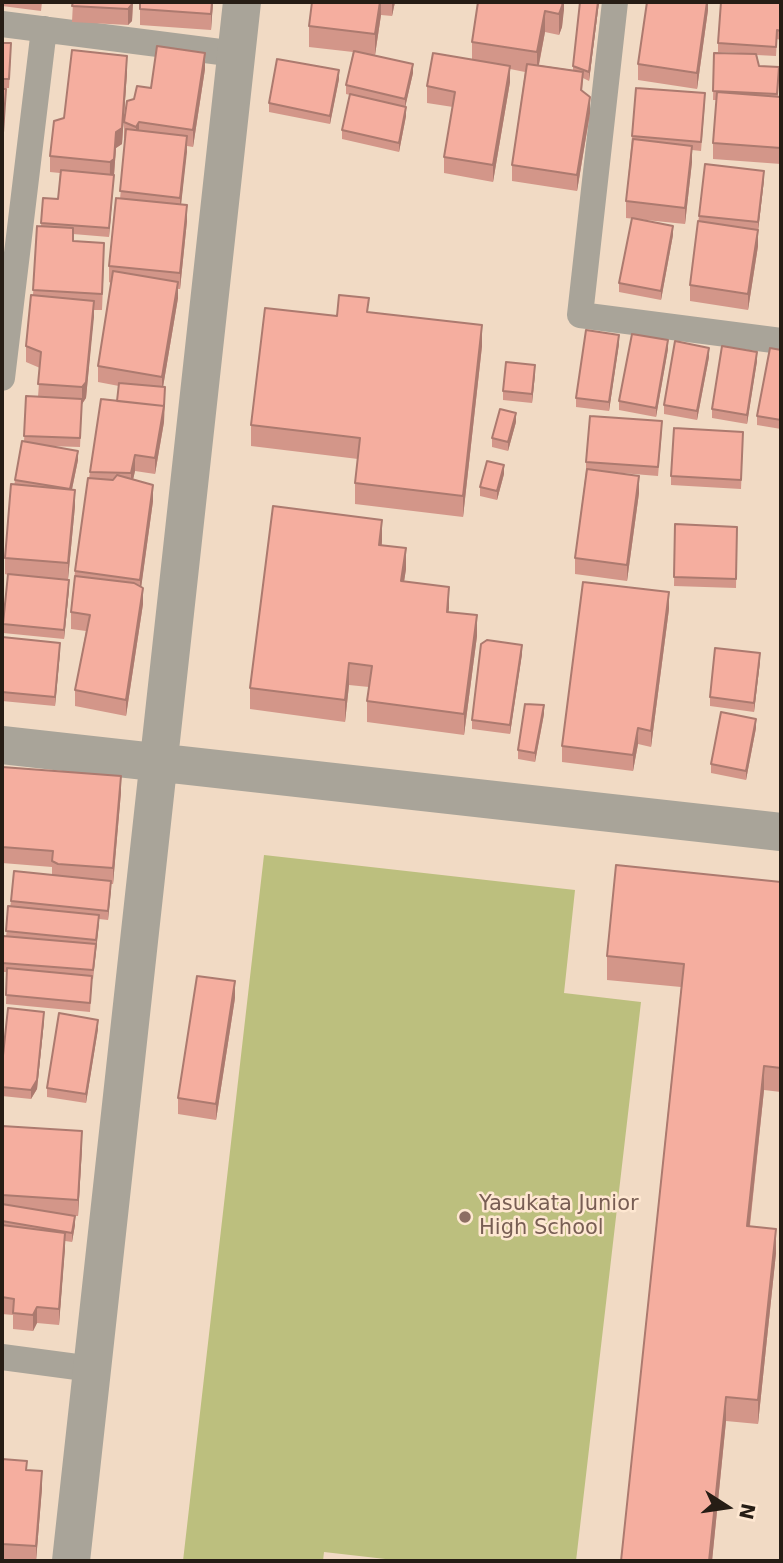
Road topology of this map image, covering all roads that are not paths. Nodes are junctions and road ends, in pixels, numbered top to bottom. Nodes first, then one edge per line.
1 (242, 2) edge
2 (615, 2) edge
3 (2, 23) edge
4 (44, 29) junction
5 (236, 54) junction
6 (781, 341) edge
7 (2, 378) edge
8 (2, 745) edge
9 (158, 763) junction
10 (781, 832) edge
11 (2, 1357) edge
12 (92, 1369) junction
13 (71, 1561) edge

1 - 5 street
2 - 6 lane
3 - 4 lane
4 - 5 lane
4 - 7 lane
5 - 9 street
8 - 9 street
9 - 10 street
9 - 12 street
11 - 12 lane
12 - 13 street

